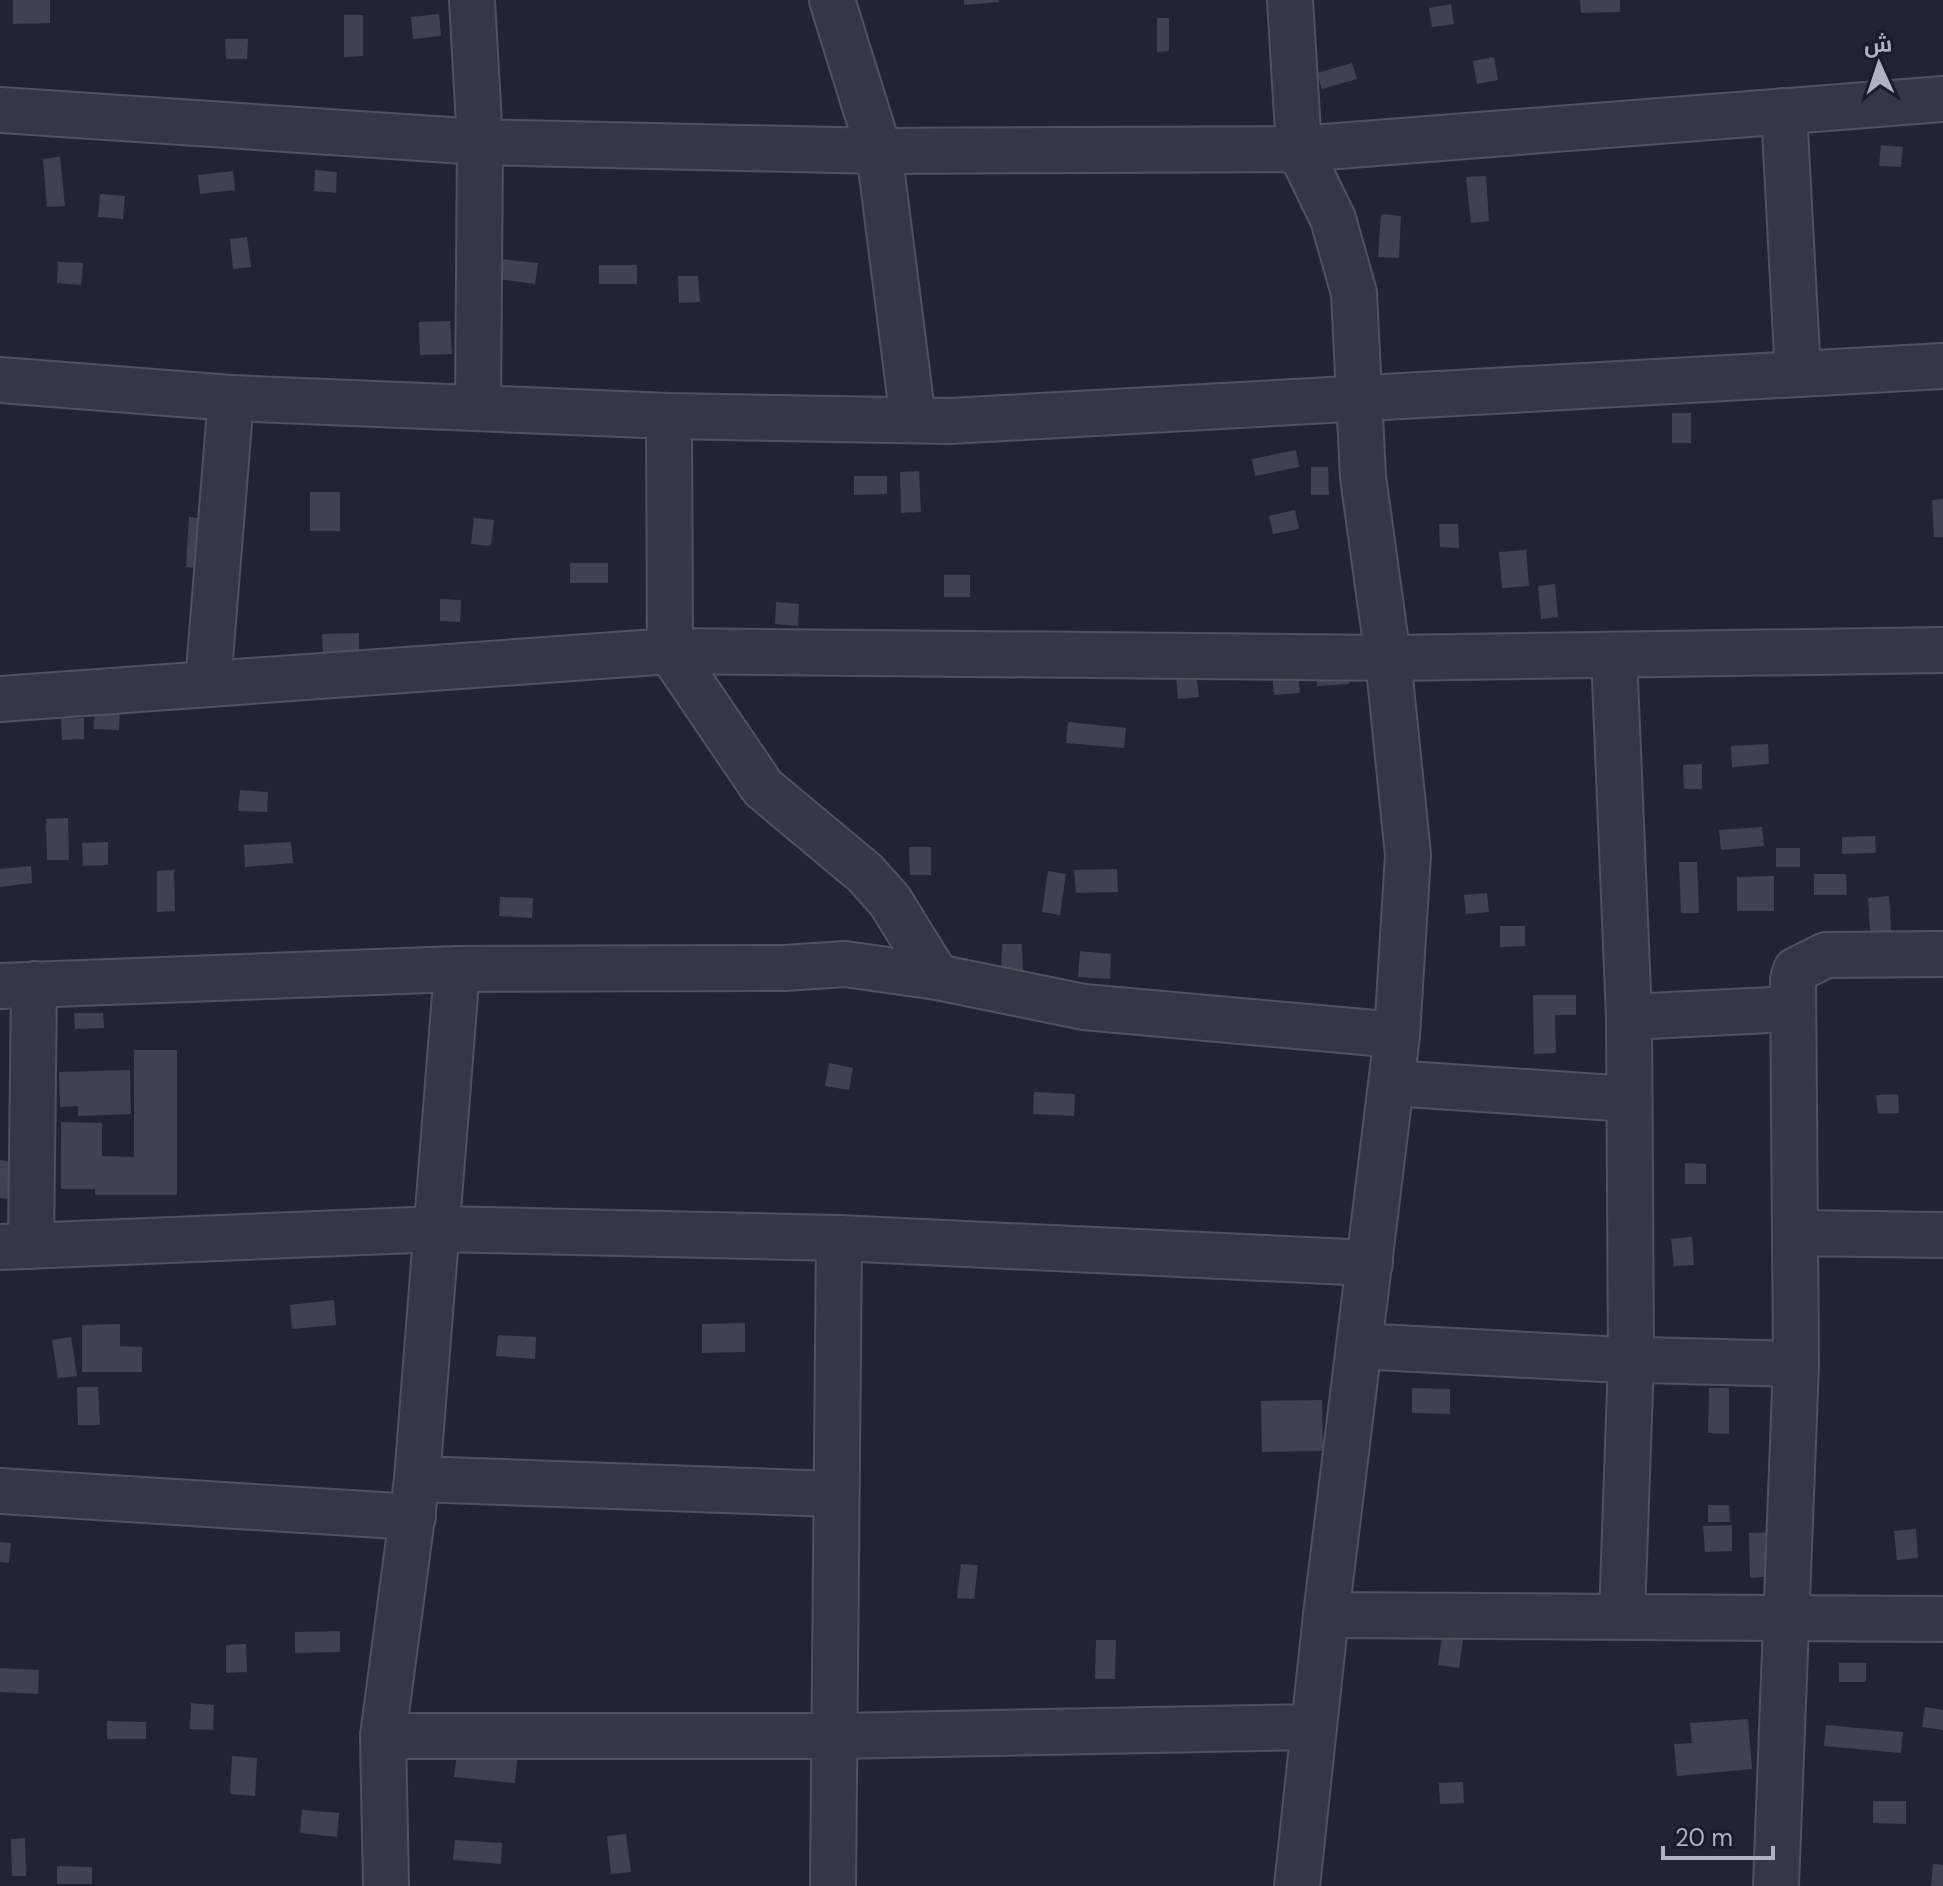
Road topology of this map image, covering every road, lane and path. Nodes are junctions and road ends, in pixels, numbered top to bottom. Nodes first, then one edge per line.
1 (472, 0) edge
2 (832, 0) edge
3 (1290, 0) edge
4 (1943, 99) edge
5 (0, 110) edge
6 (1784, 111) junction
7 (480, 142) junction
8 (1299, 149) junction
9 (879, 151) junction
10 (1943, 366) edge
11 (1798, 374) junction
12 (0, 380) edge
13 (1357, 397) junction
14 (231, 398) junction
15 (478, 406) junction
16 (669, 416) junction
17 (913, 420) junction
18 (1943, 650) edge
19 (670, 651) junction
20 (1614, 655) junction
21 (1388, 658) junction
22 (208, 684) junction
23 (0, 699) edge
24 (1943, 954) edge
25 (457, 969) junction
26 (937, 977) junction
27 (17, 985) edge
28 (1791, 1009) junction
29 (1629, 1017) junction
30 (1397, 1035) junction
31 (1392, 1083) junction
32 (1629, 1099) junction
33 (439, 1229) junction
34 (1795, 1233) junction
35 (1943, 1235) edge
36 (839, 1238) junction
37 (15, 1246) edge
38 (1370, 1263) junction
39 (1359, 1346) junction
40 (1631, 1360) junction
41 (1796, 1364) junction
42 (0, 1491) edge
43 (834, 1494) junction
44 (415, 1498) junction
45 (1326, 1615) junction
46 (1622, 1616) junction
47 (1786, 1617) junction
48 (1943, 1619) edge
49 (1314, 1727) junction
50 (383, 1736) junction
51 (836, 1736) junction
52 (386, 1886) edge
53 (833, 1886) edge
54 (1297, 1886) edge
55 (1776, 1886) edge

1 - 7 street
2 - 9 street
3 - 8 street
4 - 6 street
5 - 7 street
6 - 8 street
6 - 11 street
7 - 9 street
7 - 15 street
8 - 9 street
8 - 13 street
9 - 17 street
10 - 11 street
11 - 13 street
12 - 14 street
13 - 17 street
13 - 21 street
14 - 15 street
14 - 22 street
15 - 16 street
16 - 17 street
16 - 19 street
18 - 20 street
19 - 21 street
19 - 22 street
19 - 26 street
20 - 21 street
20 - 29 street
21 - 30 street
22 - 23 street
24 - 28 street
25 - 26 street
25 - 27 street
25 - 33 street
26 - 30 street
27 - 37 street
28 - 29 street
28 - 34 street
29 - 32 street
30 - 31 street
31 - 32 street
31 - 38 street
32 - 40 street
33 - 36 street
33 - 37 street
33 - 44 street
34 - 35 street
34 - 41 street
36 - 38 street
36 - 43 street
38 - 39 street
39 - 40 street
39 - 45 street
40 - 41 street
40 - 46 street
41 - 47 street
42 - 44 street
43 - 44 street
43 - 51 street
44 - 50 street
45 - 46 street
45 - 49 street
46 - 47 street
47 - 48 street
47 - 55 street
49 - 51 street
49 - 54 street
50 - 51 street
50 - 52 street
51 - 53 street

